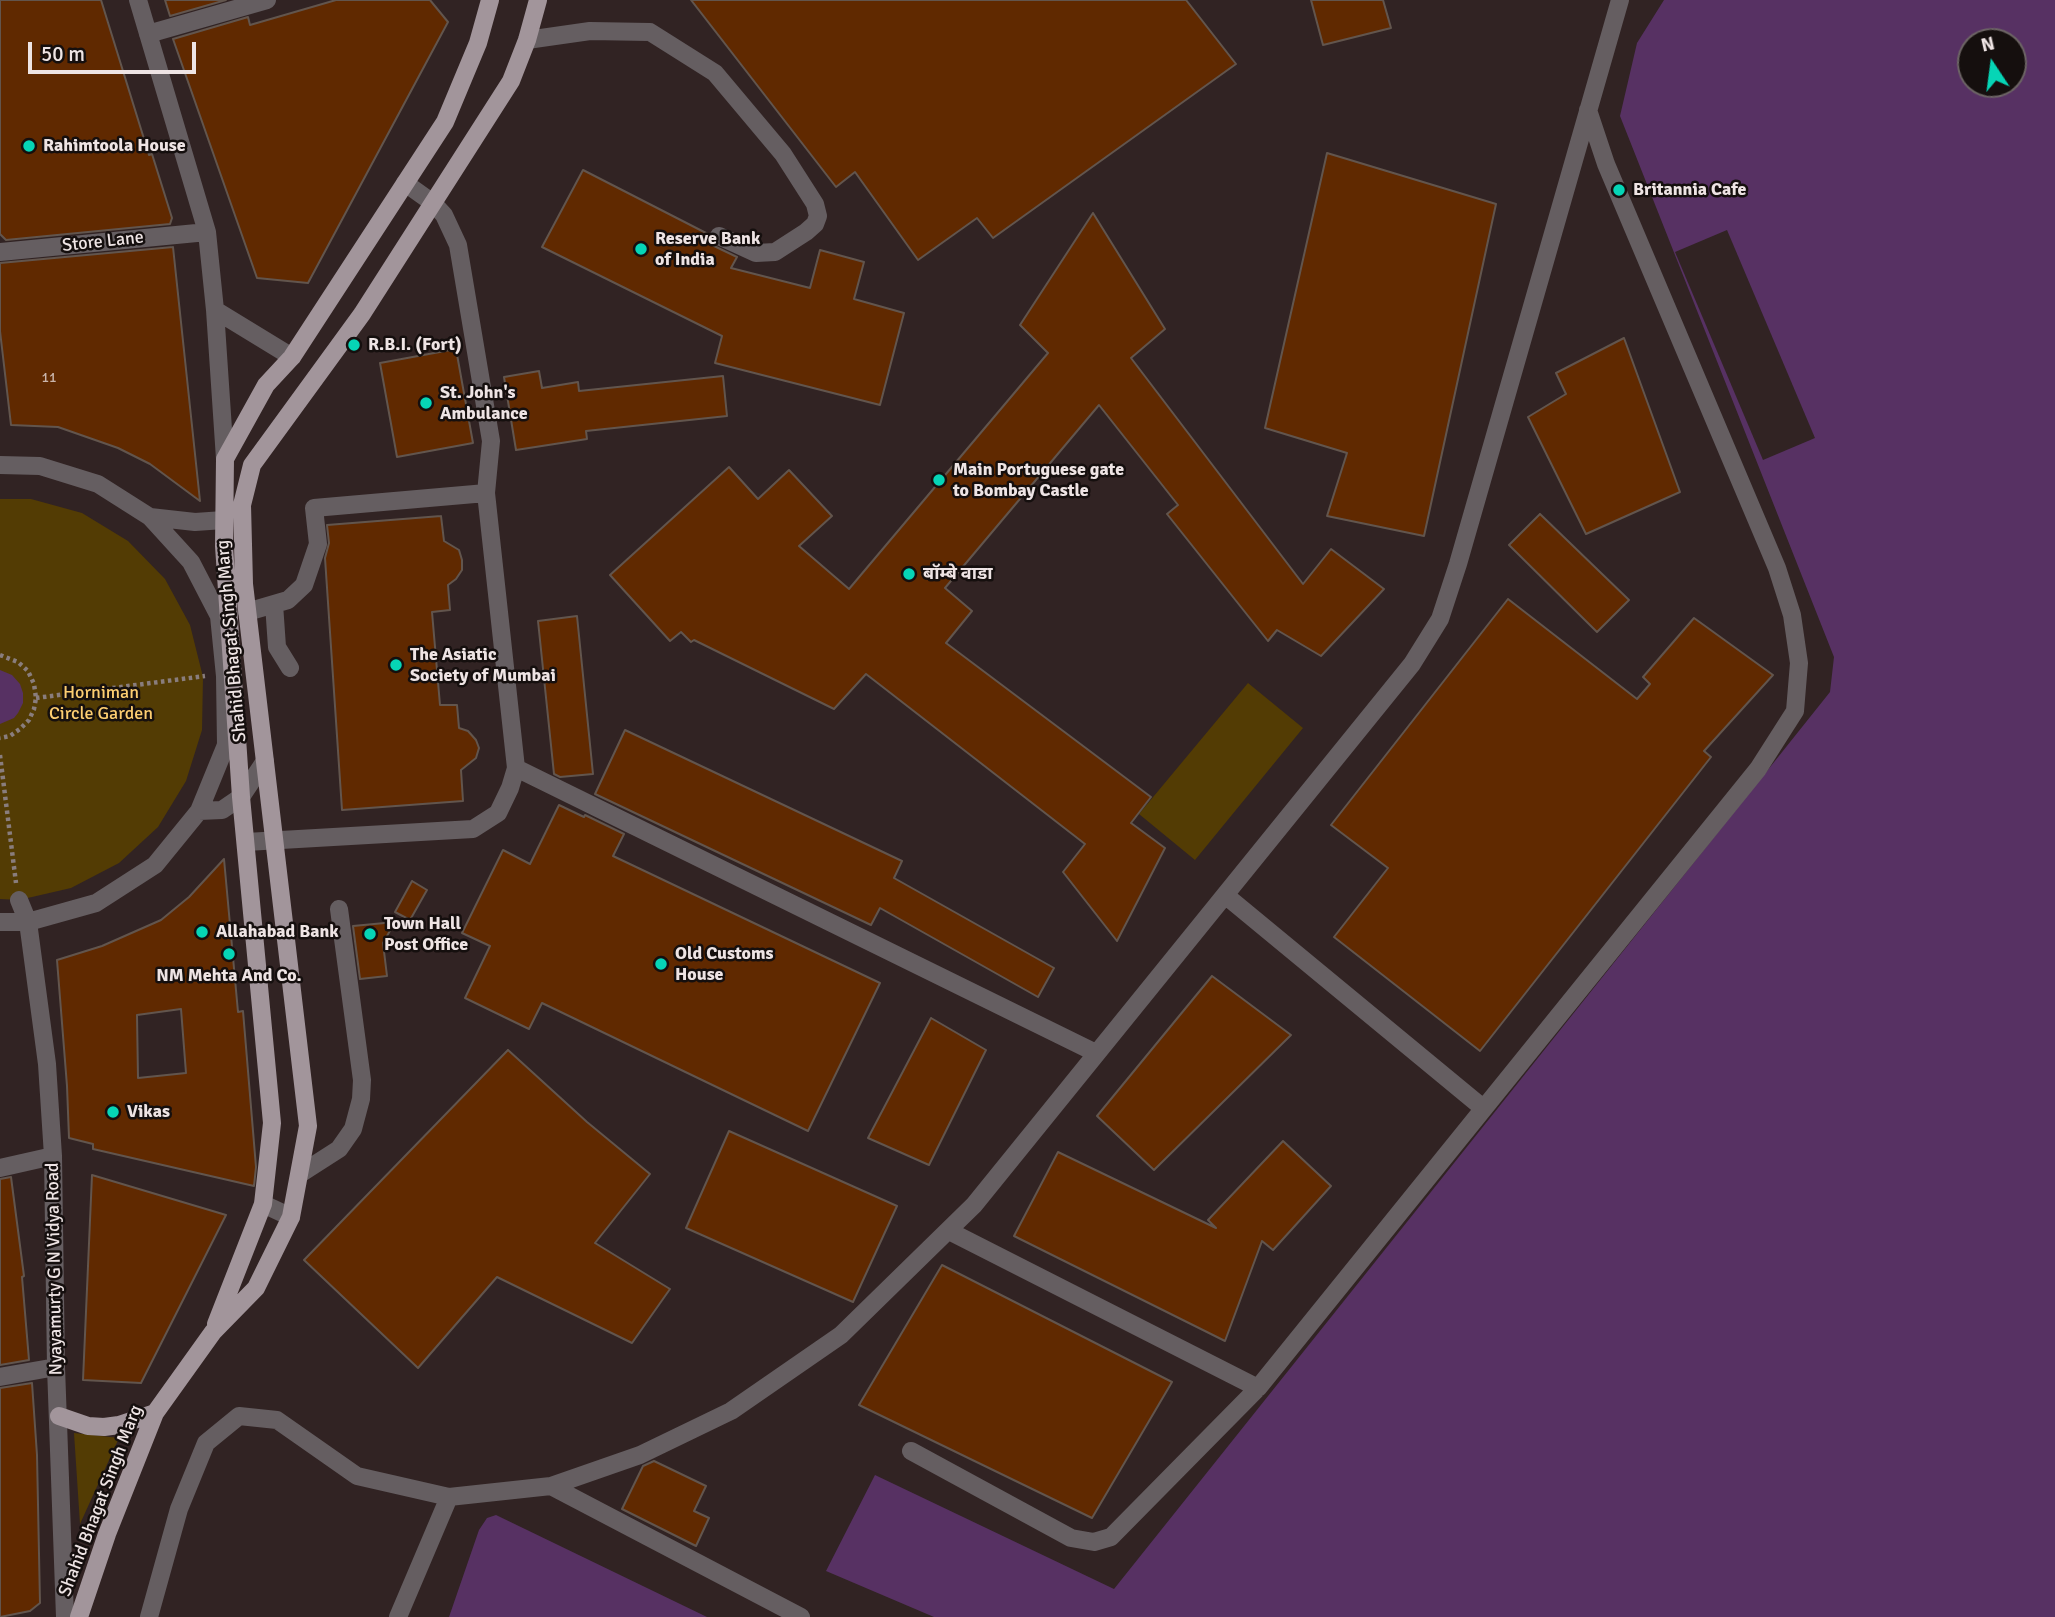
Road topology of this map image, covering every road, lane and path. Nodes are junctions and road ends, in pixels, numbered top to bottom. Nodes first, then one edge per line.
1 (138, 0) edge
2 (267, 0) edge
3 (490, 0) edge
4 (538, 0) edge
5 (1620, 0) edge
6 (148, 34) junction
7 (527, 40) junction
8 (1588, 110) junction
9 (405, 183) junction
10 (433, 202) junction
11 (207, 232) junction
12 (719, 236) dead end
13 (0, 252) edge
14 (215, 310) junction
15 (292, 357) junction
16 (225, 459) junction
17 (0, 465) edge
18 (225, 488) junction
19 (246, 491) junction
20 (486, 493) junction
21 (149, 517) junction
22 (224, 520) junction
23 (274, 604) junction
24 (247, 612) junction
25 (0, 655) edge
26 (290, 668) dead end
27 (203, 677) dead end
28 (36, 698) junction
29 (0, 738) edge
30 (0, 755) edge
31 (265, 761) junction
32 (516, 768) junction
33 (241, 797) junction
34 (199, 811) junction
35 (276, 841) junction
36 (246, 842) junction
37 (1225, 895) junction
38 (19, 900) joint
39 (339, 909) dead end
40 (0, 922) edge
41 (28, 922) junction
42 (1096, 1054) junction
43 (1483, 1108) junction
44 (53, 1156) junction
45 (0, 1168) edge
46 (300, 1174) junction
47 (263, 1204) junction
48 (291, 1217) junction
49 (949, 1231) junction
50 (213, 1332) junction
51 (56, 1367) junction
52 (0, 1377) edge
53 (1258, 1388) junction
54 (155, 1413) junction
55 (59, 1416) junction
56 (911, 1451) dead end
57 (551, 1486) junction
58 (449, 1497) junction
59 (66, 1617) edge
60 (149, 1617) edge
61 (398, 1617) edge
62 (801, 1617) edge

1 - 6 street
2 - 6 street
3 - 9 main road, Shahid Bhagat Singh Marg
4 - 7 main road, Shahid Bhagat Singh Marg
5 - 8 street
6 - 11 street
7 - 10 main road, Shahid Bhagat Singh Marg
7 - 12 street
8 - 37 street
8 - 43 street
9 - 10 street
9 - 15 main road, Shahid Bhagat Singh Marg
10 - 19 main road, Shahid Bhagat Singh Marg
10 - 20 street
11 - 13 street, Store Lane
11 - 14 street
14 - 15 street
14 - 16 street
15 - 16 main road, Shahid Bhagat Singh Marg
16 - 18 main road, Shahid Bhagat Singh Marg
17 - 21 street
18 - 19 main road
18 - 22 main road, Shahid Bhagat Singh Marg
19 - 24 main road, Shahid Bhagat Singh Marg
20 - 23 street
20 - 32 street
21 - 22 street
21 - 34 street
22 - 33 main road, Shahid Bhagat Singh Marg
23 - 24 street
23 - 26 street
24 - 31 main road, Shahid Bhagat Singh Marg
25 - 28 path
27 - 28 path
28 - 29 path
30 - 38 path
31 - 33 street
31 - 35 main road, Shahid Bhagat Singh Marg
32 - 35 street
32 - 42 street
33 - 34 street
33 - 36 main road, Shahid Bhagat Singh Marg
34 - 41 street
35 - 36 street
35 - 46 main road, Shahid Bhagat Singh Marg
36 - 47 main road, Shahid Bhagat Singh Marg
37 - 42 street
37 - 43 street
38 - 41 street, Nyayamurty G N Vidya Road
39 - 46 street
40 - 41 street
41 - 44 street, Nyayamurty G N Vidya Road
42 - 49 street
43 - 53 street
44 - 45 street
44 - 51 street, Nyayamurty G N Vidya Road
46 - 48 main road, Shahid Bhagat Singh Marg
47 - 48 street
47 - 50 main road, Shahid Bhagat Singh Marg
48 - 50 main road, Shahid Bhagat Singh Marg
49 - 53 street
49 - 57 street
50 - 54 main road, Shahid Bhagat Singh Marg
51 - 52 street
51 - 55 street, Nyayamurty G N Vidya Road
53 - 56 street
54 - 55 main road
54 - 59 main road, Shahid Bhagat Singh Marg
55 - 59 street, Nyayamurty G N Vidya Road
57 - 58 street
57 - 62 street
58 - 60 street
58 - 61 street

